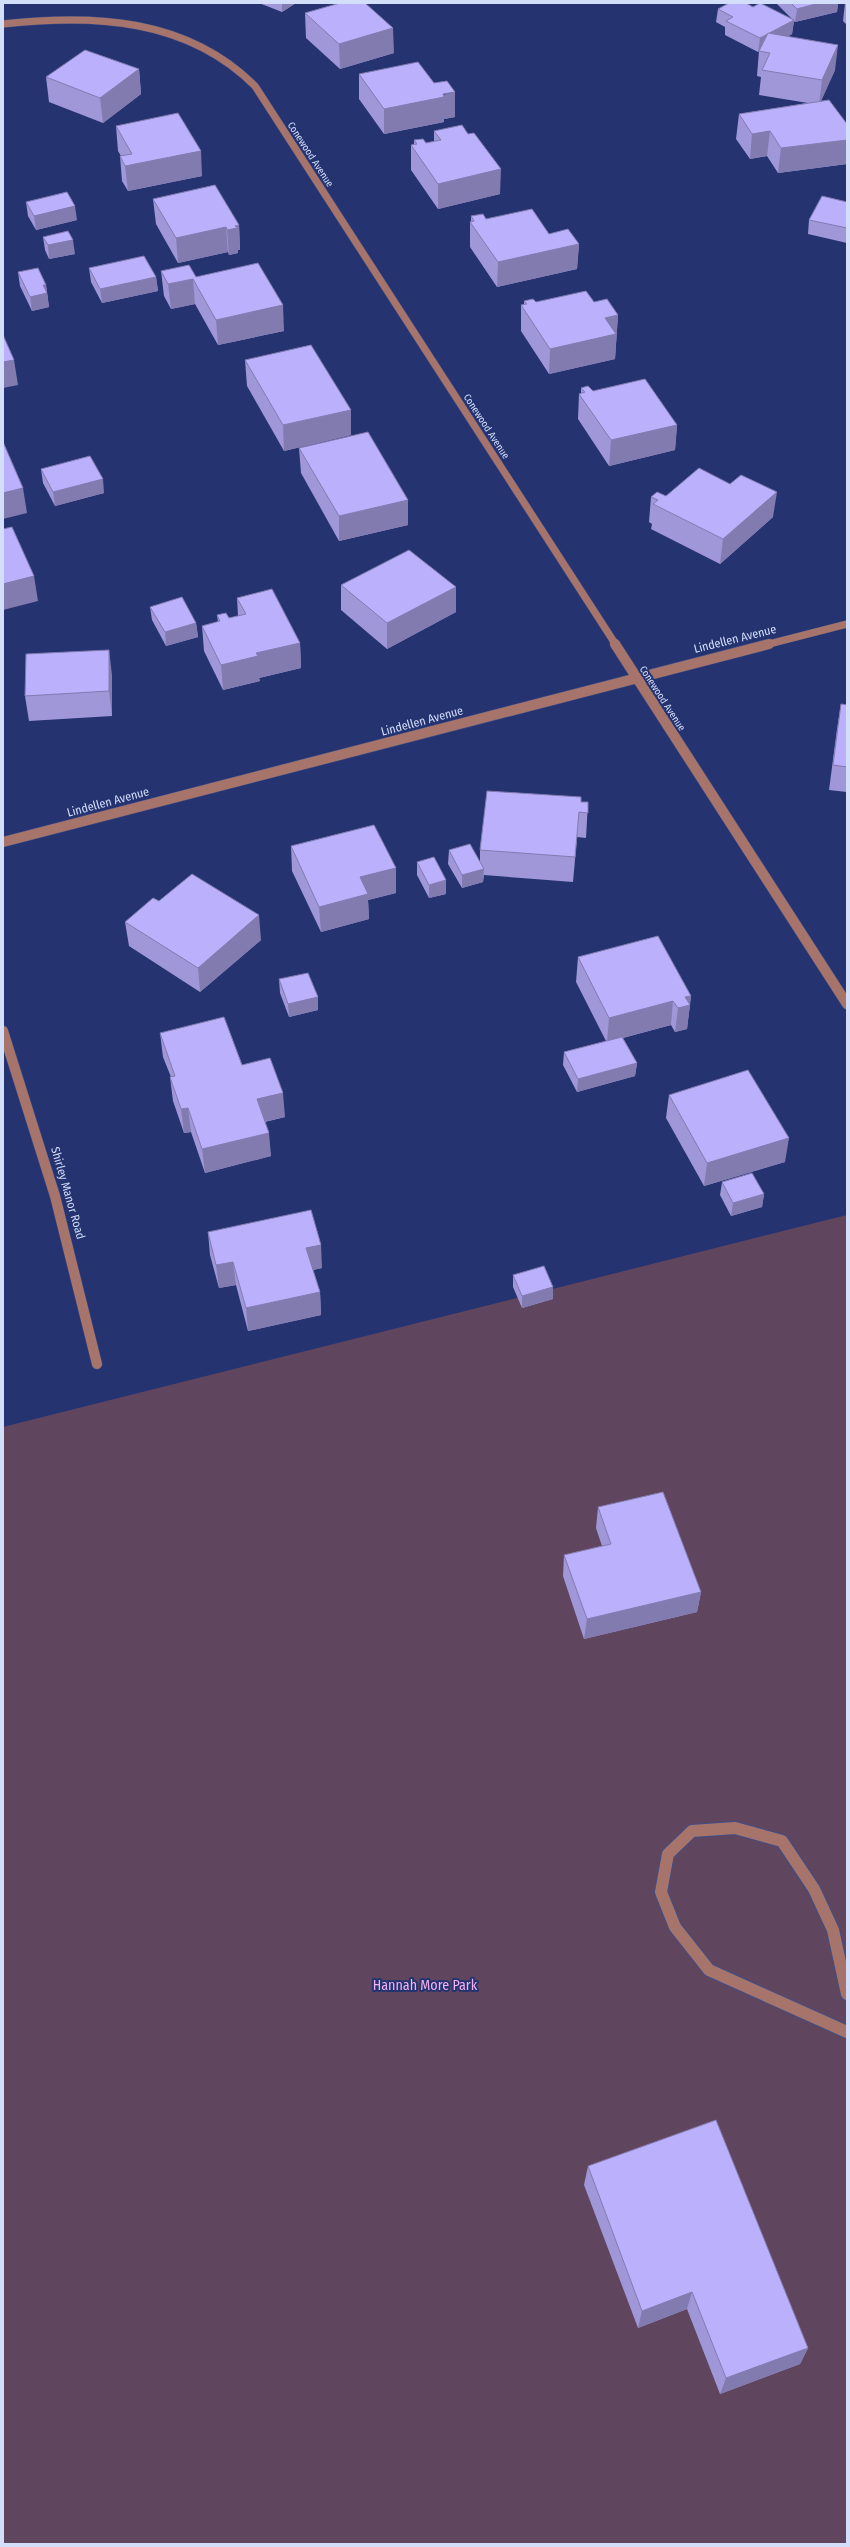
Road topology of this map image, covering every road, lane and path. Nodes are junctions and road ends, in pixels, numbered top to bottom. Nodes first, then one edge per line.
1 (3, 24) edge
2 (847, 624) edge
3 (638, 677) junction
4 (3, 842) edge
5 (847, 1004) edge
6 (3, 1031) edge
7 (98, 1364) dead end
8 (847, 1994) edge
9 (847, 2032) edge

1 - 3 street, Conewood Avenue
2 - 3 street, Lindellen Avenue
3 - 4 street, Lindellen Avenue
3 - 5 street, Conewood Avenue
6 - 7 street, Shirley Manor Road
8 - 9 street

